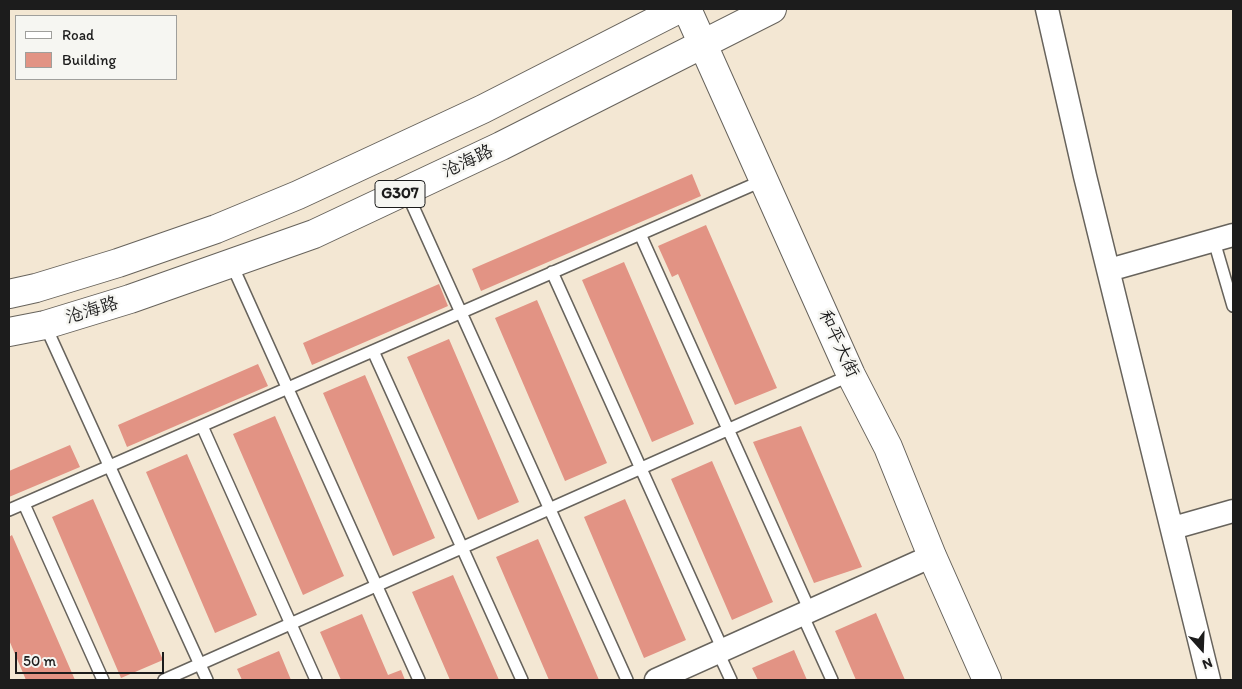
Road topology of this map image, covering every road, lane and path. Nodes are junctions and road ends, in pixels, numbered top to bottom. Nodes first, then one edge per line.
1 (679, 9) edge
2 (687, 9) edge
3 (772, 9) edge
4 (1047, 9) edge
5 (702, 43) junction
6 (764, 180) junction
7 (406, 191) junction
8 (640, 234) junction
9 (1224, 238) edge
10 (232, 265) junction
11 (1109, 270) junction
12 (552, 272) junction
13 (9, 294) edge
14 (1233, 306) edge
15 (461, 312) junction
16 (45, 325) junction
17 (9, 332) edge
18 (373, 351) junction
19 (851, 375) junction
20 (287, 388) junction
21 (202, 426) junction
22 (728, 430) junction
23 (110, 466) junction
24 (641, 468) junction
25 (24, 504) junction
26 (550, 509) junction
27 (9, 510) edge
28 (1233, 511) edge
29 (1173, 528) junction
30 (462, 548) junction
31 (932, 556) junction
32 (377, 586) junction
33 (806, 613) junction
34 (291, 624) junction
35 (721, 651) junction
36 (200, 664) junction
37 (104, 680) edge
38 (164, 680) edge
39 (207, 680) edge
40 (316, 680) edge
41 (419, 680) edge
42 (522, 680) edge
43 (627, 680) edge
44 (656, 680) edge
45 (731, 680) edge
46 (832, 680) edge
47 (987, 680) edge
48 (1209, 680) edge

1 - 13 main road, G307
2 - 5 main road, 和平大街
3 - 5 main road, 沧海路 / G307
4 - 11 street
5 - 6 main road, 和平大街
5 - 7 main road, 沧海路 / G307
6 - 8 lane
6 - 19 main road, 和平大街
7 - 10 main road, 沧海路 / G307
7 - 15 lane
8 - 12 lane
8 - 22 lane
9 - 11 street
9 - 14 lane
10 - 16 main road, 沧海路 / G307
10 - 20 lane
11 - 29 street
12 - 15 lane
12 - 24 lane
15 - 18 lane
15 - 26 lane
16 - 17 main road, 沧海路 / G307
16 - 23 lane
18 - 20 lane
18 - 30 lane
19 - 22 lane
19 - 31 main road, 和平大街
20 - 21 lane
20 - 32 lane
21 - 23 lane
21 - 34 lane
22 - 24 lane
22 - 33 lane
23 - 25 lane
23 - 36 lane
24 - 26 lane
24 - 35 lane
25 - 27 lane
25 - 37 lane
26 - 30 lane
26 - 43 lane
28 - 29 street
29 - 48 street
30 - 32 lane
30 - 42 lane
31 - 33 street
31 - 47 main road, 和平大街
32 - 34 lane
32 - 41 lane
33 - 35 street
33 - 46 lane
34 - 36 lane
34 - 40 lane
35 - 44 street
35 - 45 lane
36 - 38 lane
36 - 39 lane

